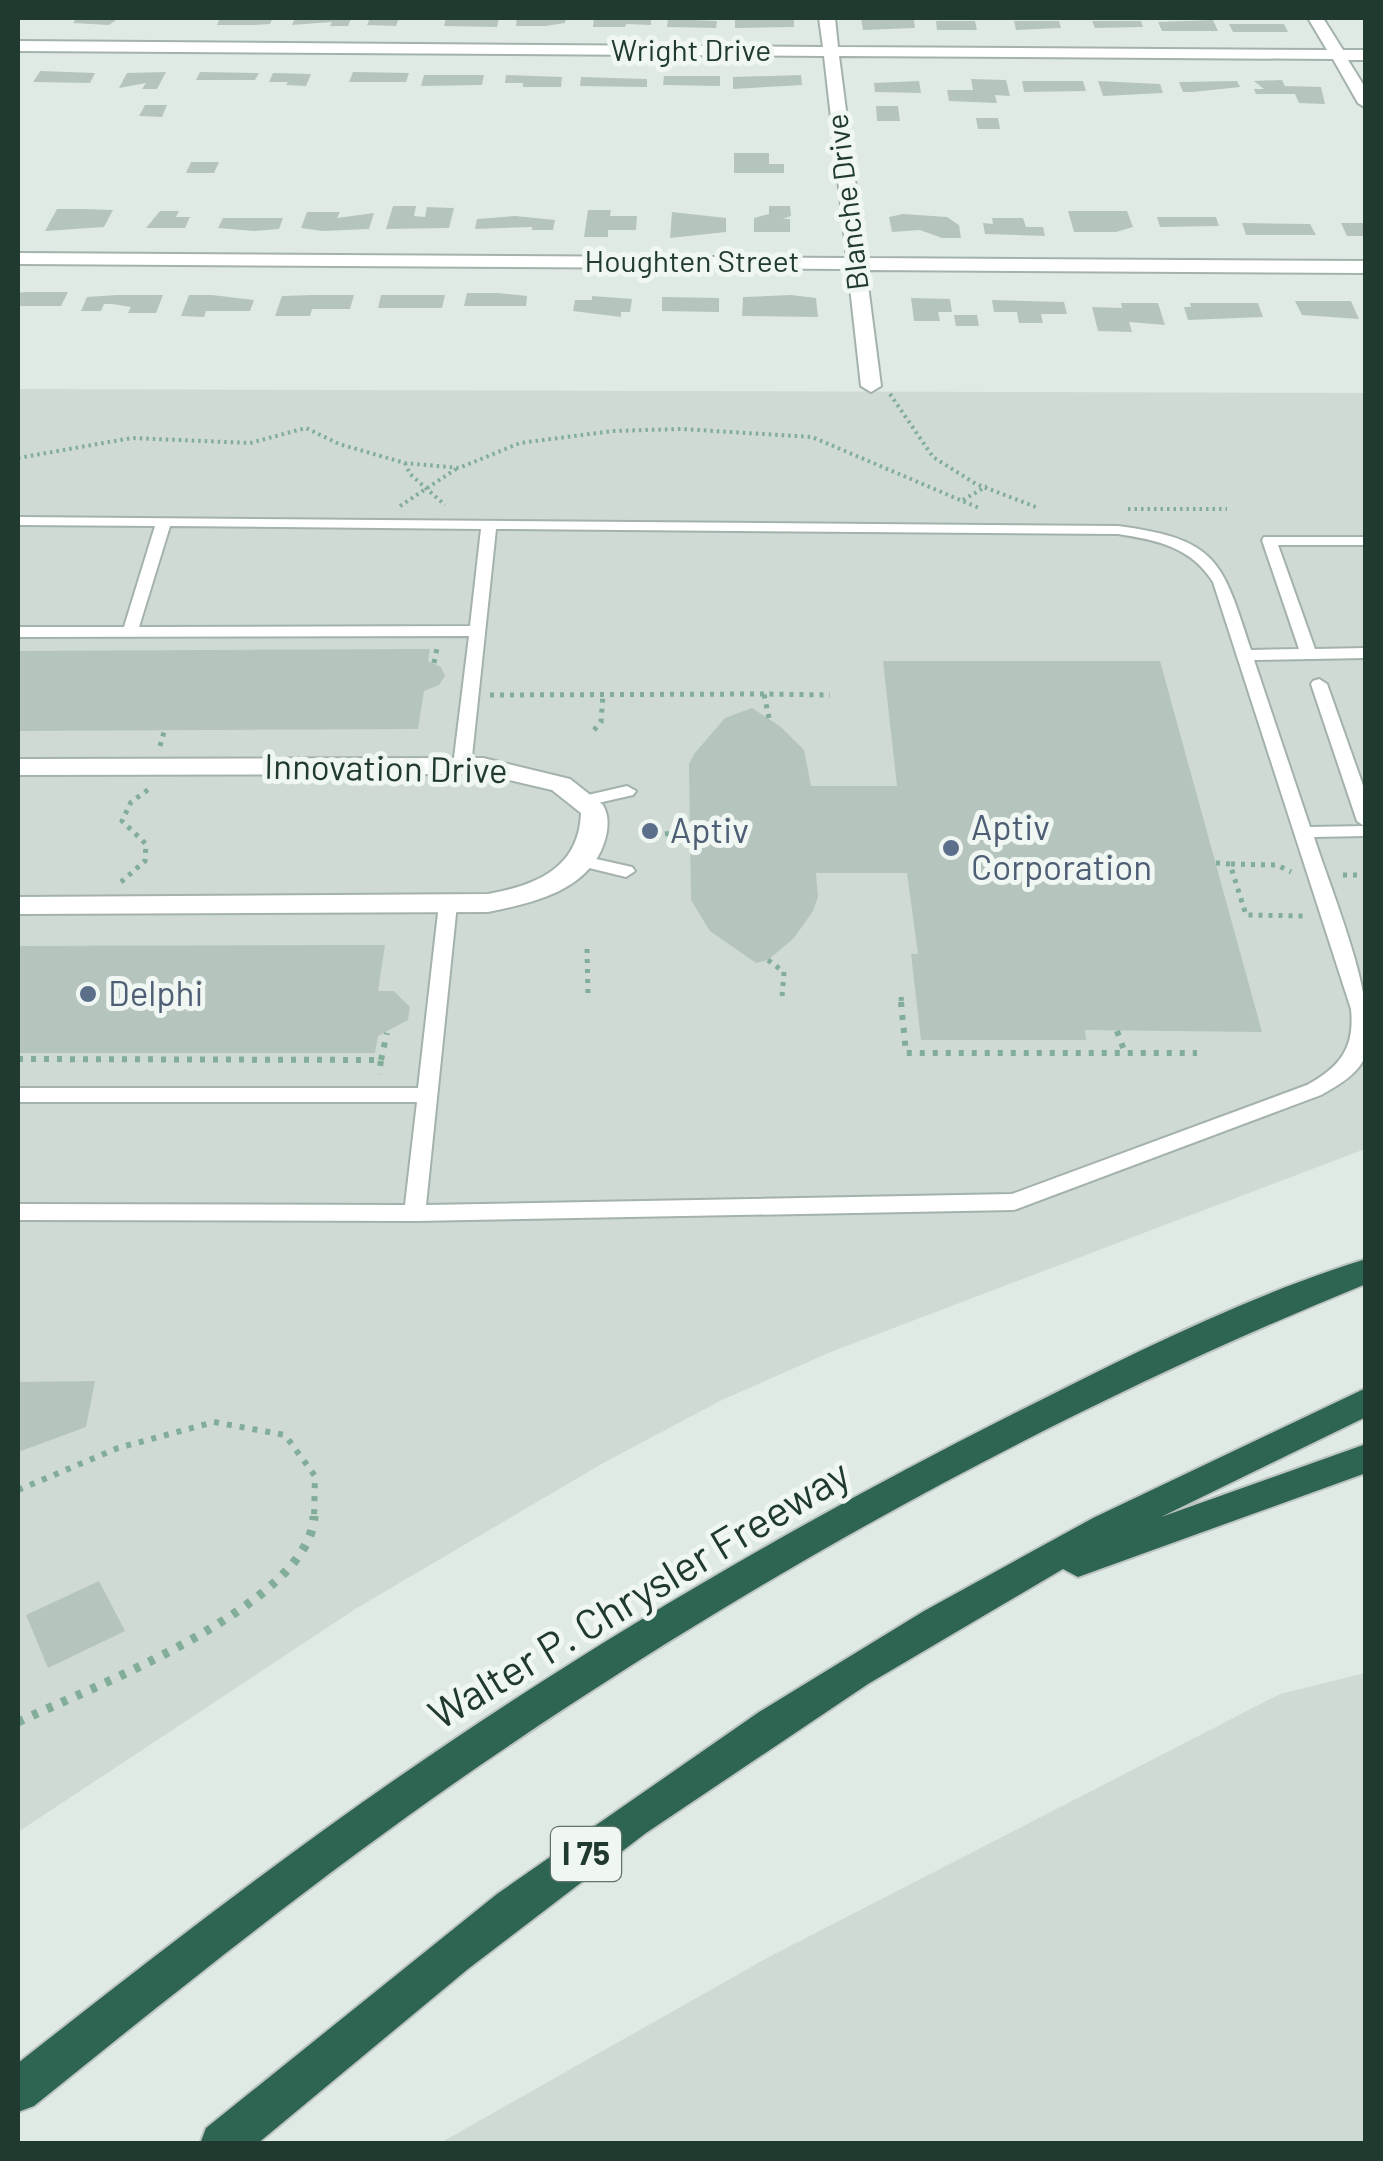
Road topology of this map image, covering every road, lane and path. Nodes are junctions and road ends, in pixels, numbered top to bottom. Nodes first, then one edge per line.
1 (827, 18) edge
2 (1316, 18) edge
3 (18, 46) edge
4 (831, 52) junction
5 (1338, 54) junction
6 (1366, 55) edge
7 (1366, 103) edge
8 (18, 258) edge
9 (855, 263) junction
10 (1366, 266) edge
11 (871, 386) joint
12 (18, 458) edge
13 (405, 463) junction
14 (458, 468) junction
15 (987, 486) junction
16 (424, 488) junction
17 (962, 500) junction
18 (1044, 508) dead end
19 (1113, 509) dead end
20 (1228, 509) dead end
21 (409, 514) dead end
22 (456, 514) dead end
23 (970, 516) dead end
24 (18, 521) edge
25 (164, 522) junction
26 (489, 526) junction
27 (1366, 540) edge
28 (479, 631) junction
29 (18, 632) edge
30 (130, 632) junction
31 (437, 649) dead end
32 (1366, 653) edge
33 (1308, 654) junction
34 (1244, 655) junction
35 (434, 663) dead end
36 (1318, 684) dead end
37 (764, 694) junction
38 (488, 695) dead end
39 (603, 695) junction
40 (830, 695) dead end
41 (768, 718) dead end
42 (594, 730) dead end
43 (462, 766) junction
44 (18, 767) edge
45 (151, 778) dead end
46 (628, 791) dead end
47 (584, 802) junction
48 (1366, 822) edge
49 (1366, 831) edge
50 (690, 832) dead end
51 (1303, 832) junction
52 (665, 834) dead end
53 (583, 861) junction
54 (1216, 863) dead end
55 (1230, 864) junction
56 (626, 871) dead end
57 (1297, 875) dead end
58 (1346, 875) dead end
59 (1366, 875) edge
60 (116, 897) dead end
61 (448, 904) junction
62 (18, 906) edge
63 (1311, 916) dead end
64 (587, 950) dead end
65 (768, 960) dead end
66 (1361, 994) edge
67 (588, 996) dead end
68 (901, 996) dead end
69 (782, 997) dead end
70 (1118, 1031) dead end
71 (387, 1033) dead end
72 (1124, 1053) junction
73 (1197, 1054) dead end
74 (18, 1060) edge
75 (382, 1060) junction
76 (18, 1094) edge
77 (376, 1095) junction
78 (427, 1096) junction
79 (18, 1212) edge
80 (415, 1213) junction
81 (1366, 1272) edge
82 (1366, 1401) edge
83 (1366, 1458) edge
84 (18, 1490) edge
85 (976, 1599) junction
86 (18, 1722) edge
87 (18, 2090) edge
88 (222, 2144) edge

1 - 4 street, Blanche Drive
2 - 5 street
3 - 4 street, Wright Drive
4 - 5 street, Wright Drive
4 - 9 street, Blanche Drive
5 - 6 street, Wright Drive
5 - 7 street
8 - 9 street, Houghten Street
9 - 10 street, Houghten Street
9 - 11 street, Blanche Drive
11 - 15 path
12 - 13 path
13 - 14 path
13 - 16 path
14 - 16 path
14 - 17 path
15 - 17 path
15 - 18 path
16 - 21 path
16 - 22 path
17 - 23 path
19 - 20 path
24 - 25 lane
25 - 26 lane
25 - 30 lane
26 - 28 lane
26 - 34 lane
27 - 33 lane
28 - 30 lane
28 - 43 lane
29 - 30 lane
31 - 35 path
32 - 33 lane
33 - 34 lane
34 - 51 lane
36 - 48 lane
37 - 39 path
37 - 40 path
37 - 41 path
38 - 39 path
39 - 42 path
43 - 44 street, Innovation Drive
43 - 47 street, Innovation Drive
45 - 60 path
46 - 47 lane
47 - 53 street
49 - 51 lane
50 - 52 path
51 - 66 lane
53 - 56 lane
53 - 61 street
54 - 55 path
55 - 57 path
55 - 63 path
58 - 59 path
61 - 62 street
61 - 78 lane
64 - 67 path
65 - 69 path
66 - 80 lane
68 - 72 path
70 - 72 path
71 - 75 path
72 - 73 path
74 - 75 path
75 - 77 path
76 - 77 lane
77 - 78 lane
78 - 80 lane
79 - 80 lane
81 - 87 highway, Walter P. Chrysler Freeway
82 - 85 highway, I 75
83 - 85 highway
84 - 86 path
85 - 88 highway, I 75

